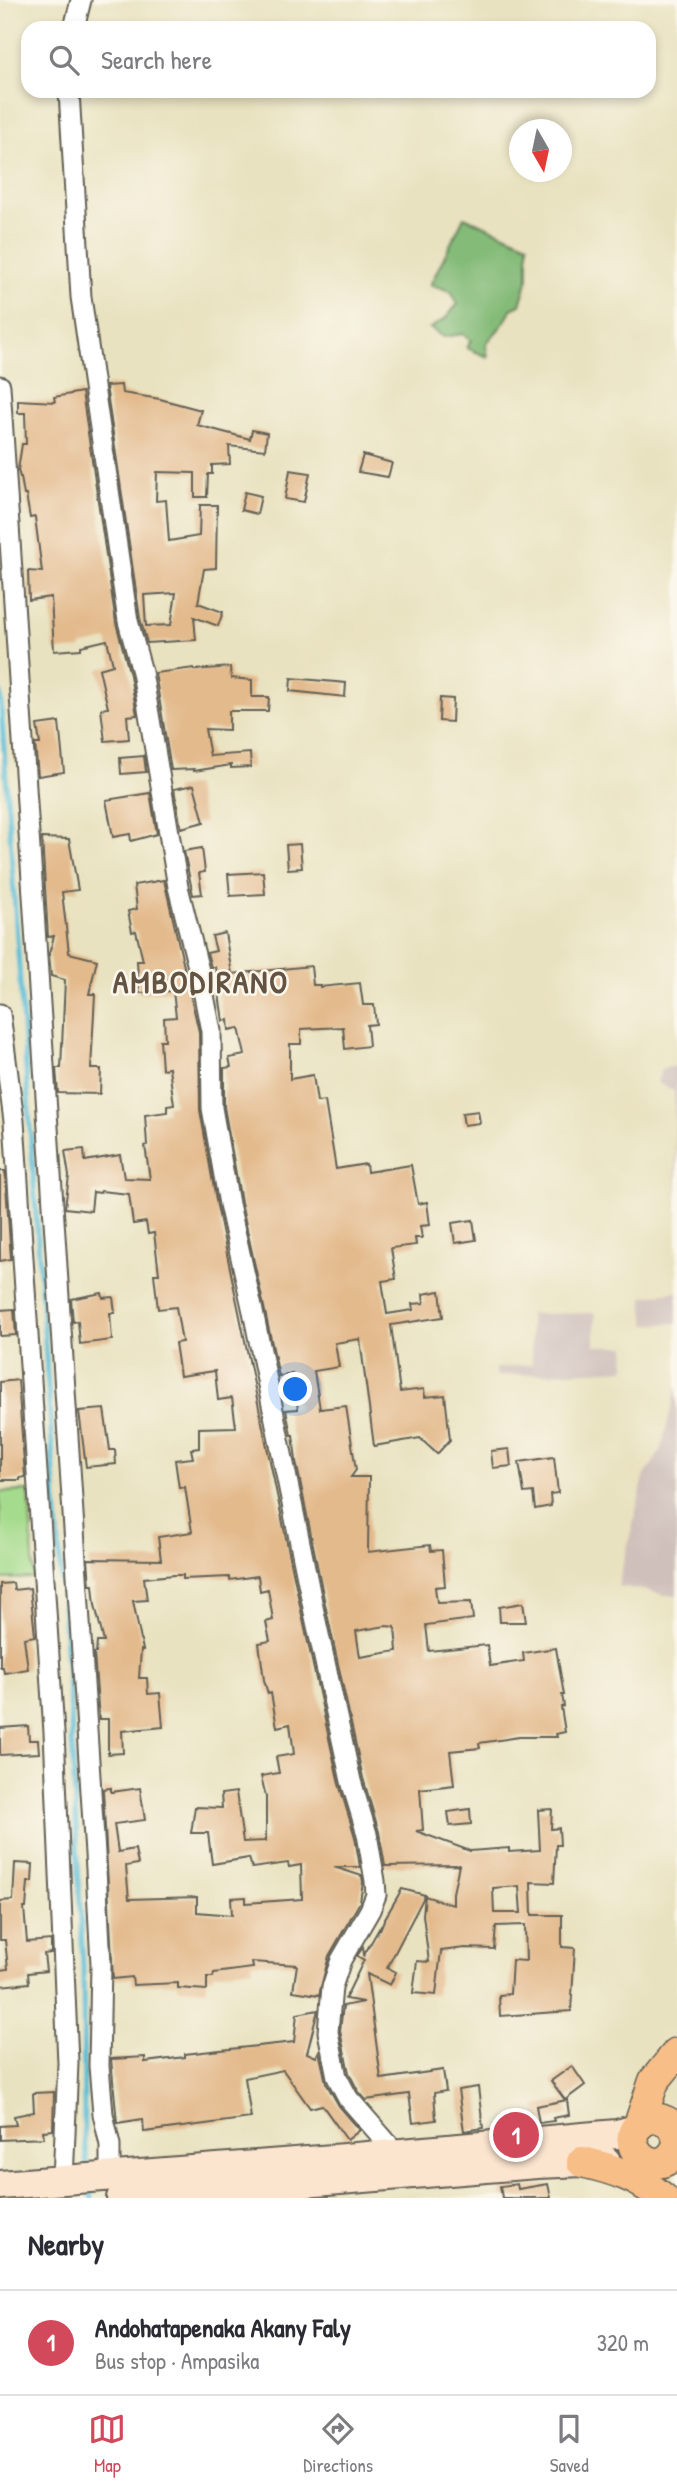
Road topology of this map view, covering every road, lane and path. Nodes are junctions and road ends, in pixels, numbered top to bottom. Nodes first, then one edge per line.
1 (81, 0) edge
2 (76, 21) edge
3 (69, 98) edge
4 (0, 386) edge
5 (0, 1014) edge
6 (677, 2053) edge
7 (677, 2059) edge
8 (637, 2127) junction
9 (671, 2146) edge
10 (396, 2153) junction
11 (582, 2162) junction
12 (64, 2180) junction
13 (0, 2185) edge
14 (115, 2187) edge
15 (665, 2198) edge

1 - 2 street
3 - 10 street
4 - 14 street
5 - 12 street
6 - 8 main road
7 - 9 main road
8 - 9 main road
8 - 10 main road
9 - 11 main road
9 - 15 main road
10 - 14 main road
11 - 14 main road
11 - 15 main road
12 - 13 main road
12 - 14 main road

